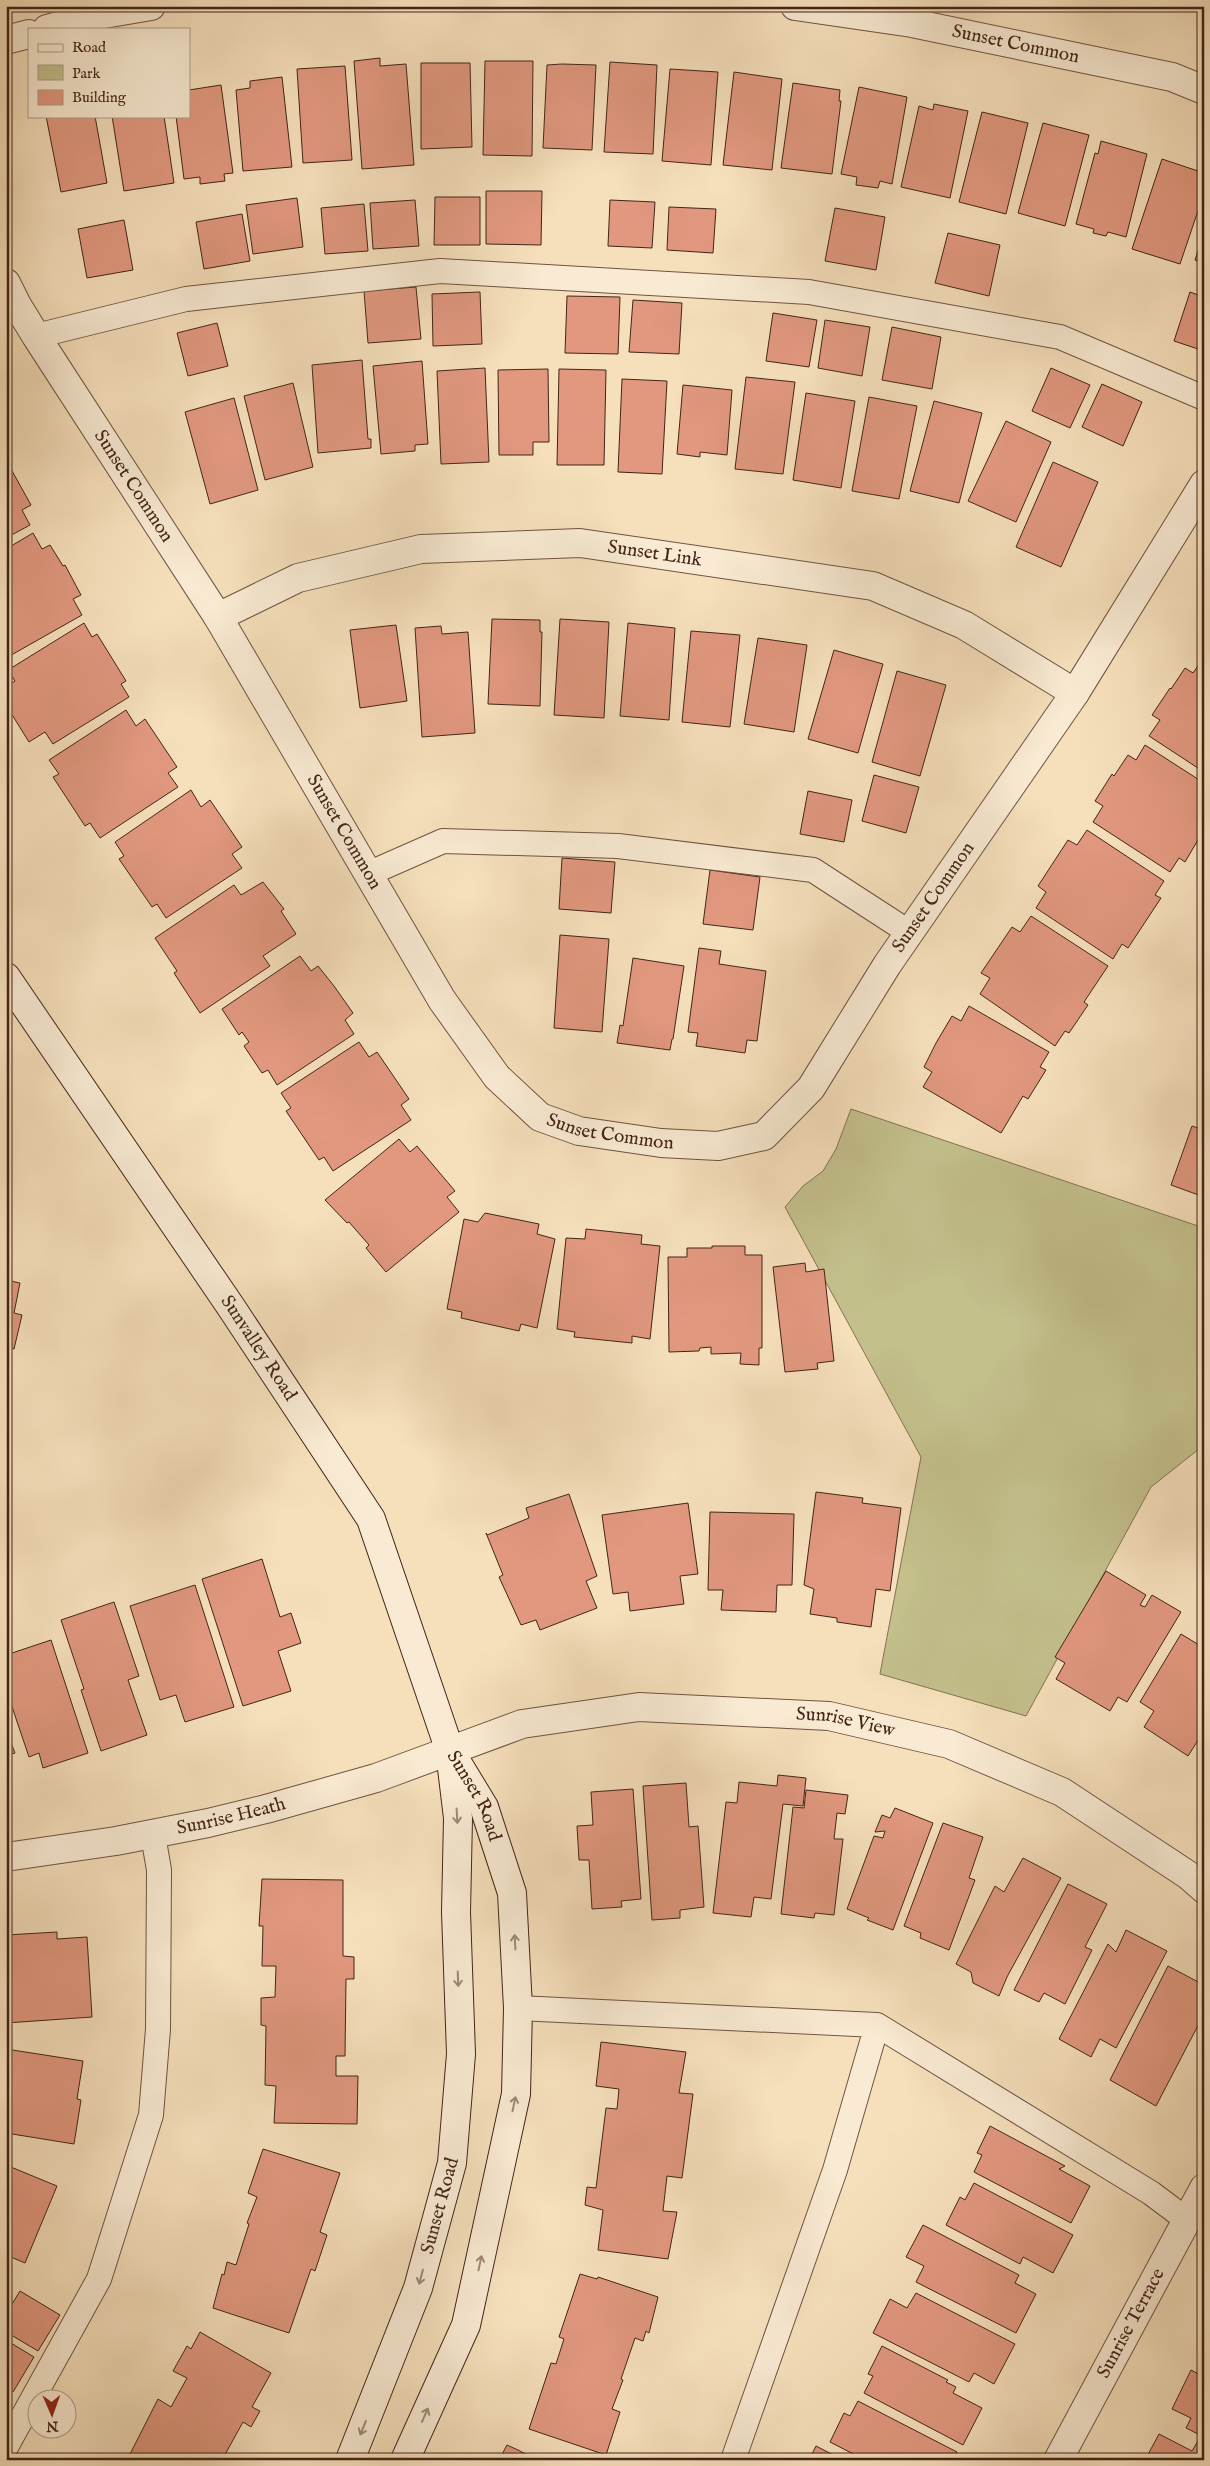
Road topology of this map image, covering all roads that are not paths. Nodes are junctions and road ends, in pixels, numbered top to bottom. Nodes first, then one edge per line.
1 (152, 6) edge
2 (795, 6) edge
3 (52, 28) edge
4 (28, 34) edge
5 (6, 40) edge
6 (1204, 90) edge
7 (6, 283) edge
8 (36, 336) junction
9 (1204, 398) edge
10 (1204, 484) edge
11 (218, 617) junction
12 (1075, 694) junction
13 (368, 874) junction
14 (910, 933) junction
15 (6, 977) edge
16 (450, 1751) junction
17 (153, 1835) junction
18 (6, 1857) edge
19 (1204, 1889) edge
20 (518, 2008) junction
21 (876, 2025) junction
22 (1204, 2188) edge
23 (1187, 2220) junction
24 (6, 2447) edge
25 (350, 2460) edge
26 (405, 2460) edge
27 (733, 2460) edge
28 (1058, 2460) edge

1 - 3 street
2 - 6 street, Sunset Common
4 - 5 street
7 - 8 street, Sunset Common
8 - 9 lane
8 - 11 street, Sunset Common
10 - 12 street, Sunset Common
11 - 12 street, Sunset Link
11 - 13 street, Sunset Common
12 - 14 street, Sunset Common
13 - 14 lane
13 - 14 street, Sunset Common
15 - 16 street, Sunvalley Road
16 - 17 street, Sunrise Heath
16 - 19 street, Sunrise View
20 -> 16 street, Sunset Road
16 -> 25 street, Sunset Road
17 - 18 street, Sunrise Heath
17 - 24 lane
20 - 21 lane
26 -> 20 street, Sunset Road
21 - 23 lane
21 - 27 lane
22 - 23 street, Sunrise Terrace
23 - 28 street, Sunrise Terrace

